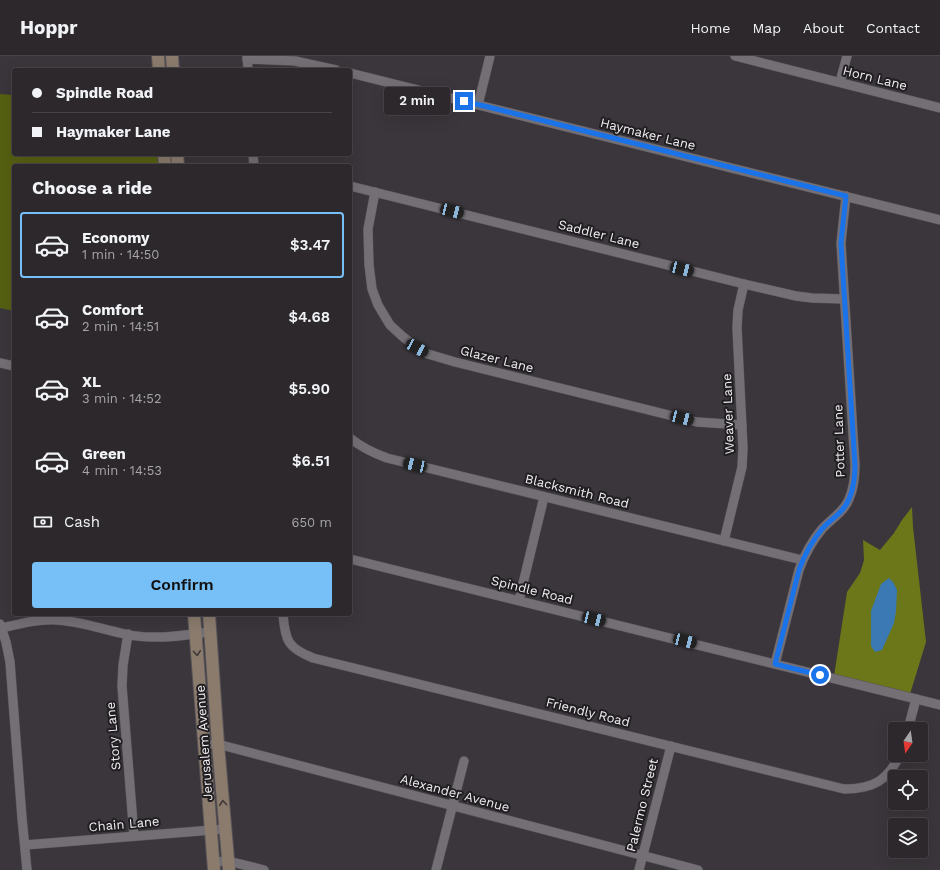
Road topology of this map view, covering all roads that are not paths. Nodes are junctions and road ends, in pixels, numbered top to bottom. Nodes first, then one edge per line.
1 (158, 56) edge
2 (172, 56) edge
3 (490, 56) edge
4 (735, 56) edge
5 (847, 56) edge
6 (247, 58) edge
7 (159, 68) edge
8 (173, 68) edge
9 (248, 68) edge
10 (327, 68) edge
11 (352, 74) edge
12 (840, 82) junction
13 (478, 105) junction
14 (940, 108) edge
15 (352, 186) edge
16 (375, 192) junction
17 (846, 196) junction
18 (940, 220) edge
19 (744, 284) junction
20 (844, 299) junction
21 (0, 363) edge
22 (12, 366) edge
23 (742, 425) junction
24 (352, 440) edge
25 (544, 496) junction
26 (724, 541) junction
27 (352, 559) edge
28 (802, 560) junction
29 (519, 600) junction
30 (194, 616) edge
31 (209, 616) edge
32 (283, 616) edge
33 (1, 626) edge
34 (210, 632) junction
35 (196, 633) junction
36 (128, 634) junction
37 (775, 664) junction
38 (916, 699) junction
39 (940, 705) edge
40 (910, 722) edge
41 (204, 744) junction
42 (218, 744) junction
43 (671, 746) junction
44 (464, 762) dead end
45 (897, 762) edge
46 (453, 805) junction
47 (225, 829) junction
48 (211, 830) junction
49 (134, 836) junction
50 (25, 845) junction
51 (643, 855) junction
52 (214, 866) edge
53 (228, 866) edge
54 (27, 870) edge
55 (264, 870) edge
56 (436, 870) edge
57 (639, 870) edge
58 (698, 870) edge

1 - 7 main road
2 - 8 main road
3 - 13 street
4 - 12 street, Horn Lane
5 - 12 street
6 - 9 street
6 - 10 street
11 - 13 street, Haymaker Lane
12 - 14 street, Horn Lane
13 - 17 street, Haymaker Lane
15 - 16 street, Saddler Lane
16 - 19 street, Saddler Lane
16 - 23 street, Glazer Lane
17 - 18 street, Haymaker Lane
17 - 20 street, Potter Lane
19 - 20 street, Saddler Lane
19 - 23 street, Weaver Lane
20 - 28 street, Potter Lane
21 - 22 street
23 - 26 street, Weaver Lane
24 - 25 street, Blacksmith Road
25 - 26 street, Blacksmith Road
25 - 29 street
26 - 28 street, Blacksmith Road
27 - 29 street, Spindle Road
28 - 37 street, Potter Lane
29 - 37 street, Spindle Road
30 - 35 main road, Jerusalem Avenue
31 - 34 main road, Jerusalem Avenue
32 - 43 street, Friendly Road
33 - 36 street
33 - 50 street
34 - 35 street
34 - 42 main road, Jerusalem Avenue
35 - 36 street
35 -> 41 main road, Jerusalem Avenue
36 - 49 street, Story Lane
37 - 38 street, Spindle Road
38 - 39 street, Spindle Road
38 - 40 street
41 - 42 street, Alexander Avenue
41 - 48 main road, Jerusalem Avenue
42 - 46 street, Alexander Avenue
47 -> 42 main road, Jerusalem Avenue
43 - 45 street, Friendly Road
43 - 51 street, Palermo Street
44 - 46 street
46 - 51 street, Alexander Avenue
46 - 56 street
47 - 48 street, Chain Lane
47 - 53 main road, Jerusalem Avenue
48 - 49 street, Chain Lane
48 - 52 main road, Jerusalem Avenue
49 - 50 street, Chain Lane
50 - 54 street
51 - 57 street, Palermo Street
51 - 58 street, Alexander Avenue
52 - 53 street
53 - 55 street

